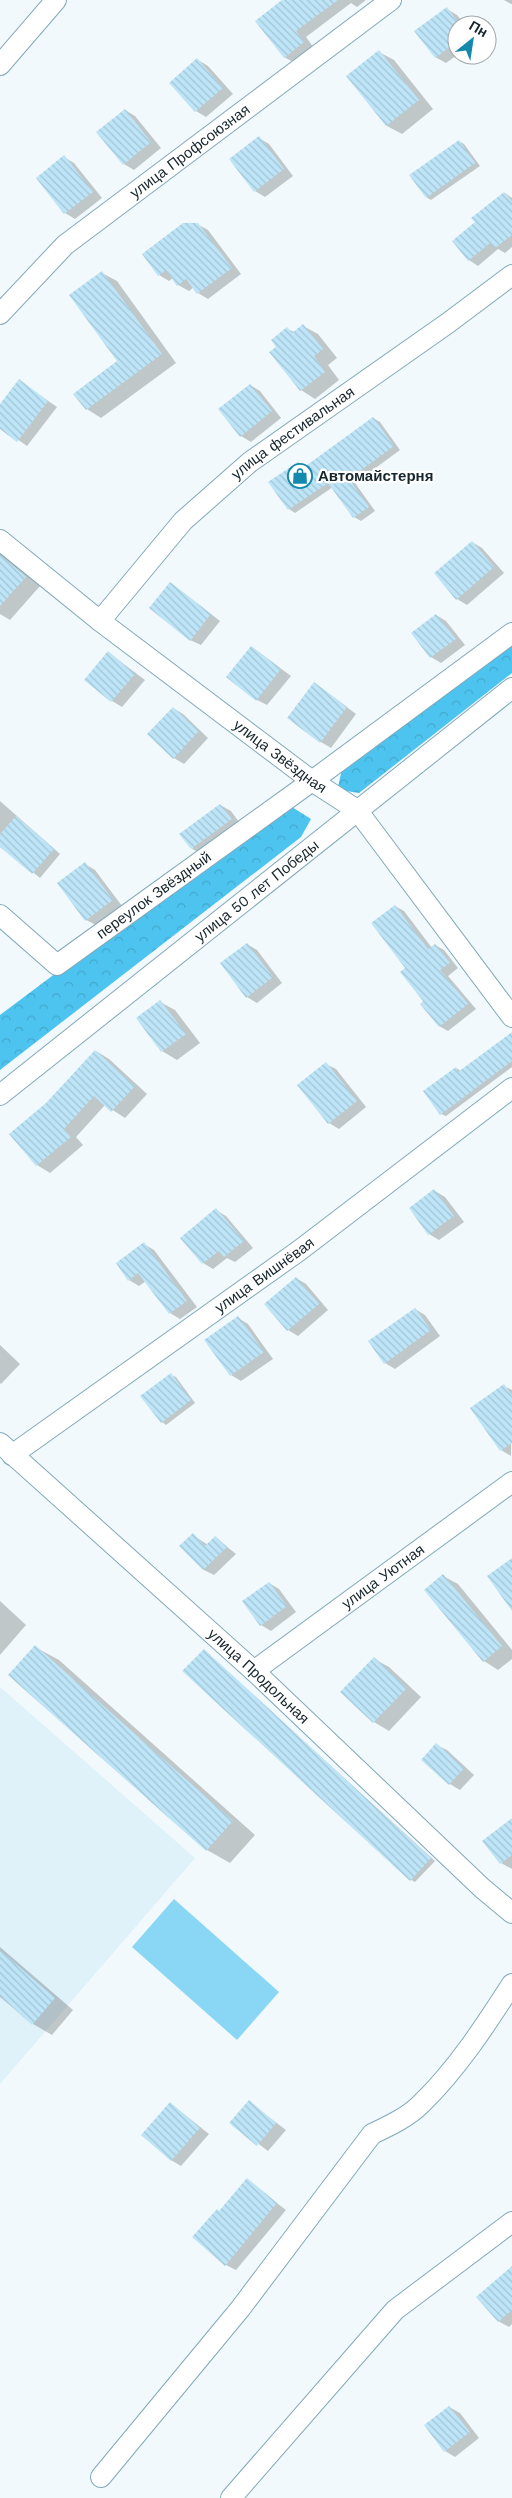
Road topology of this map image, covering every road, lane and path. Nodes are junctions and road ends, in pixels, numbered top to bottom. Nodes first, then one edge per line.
1 (56, 0) edge
2 (391, 0) edge
3 (0, 65) edge
4 (512, 276) edge
5 (0, 314) edge
6 (0, 540) edge
7 (100, 621) junction
8 (512, 633) edge
9 (512, 688) edge
10 (312, 781) junction
11 (357, 810) junction
12 (0, 915) edge
13 (512, 1017) edge
14 (512, 1088) edge
15 (0, 1095) edge
16 (6, 1449) edge
17 (512, 1482) edge
18 (254, 1671) junction
19 (512, 1912) edge
20 (512, 1984) edge
21 (512, 2222) edge
22 (101, 2476) dead end
23 (231, 2498) edge

1 - 3 street
2 - 5 street, улица Профсоюзная
4 - 7 street, улица фестивальная
6 - 7 street, улица Звёздная
7 - 10 street, улица Звёздная
8 - 10 street
9 - 11 street, улица 50 лет Победы
10 - 11 street, улица Звёздная
10 - 12 street, переулок Звёздный
11 - 13 street, улица Звёздная
11 - 15 street, улица 50 лет Победы
14 - 16 street, улица Вишнёвая
16 - 18 street, улица Продольная
17 - 18 street, улица Уютная
18 - 19 street, улица Продольная
20 - 22 street
21 - 23 street

